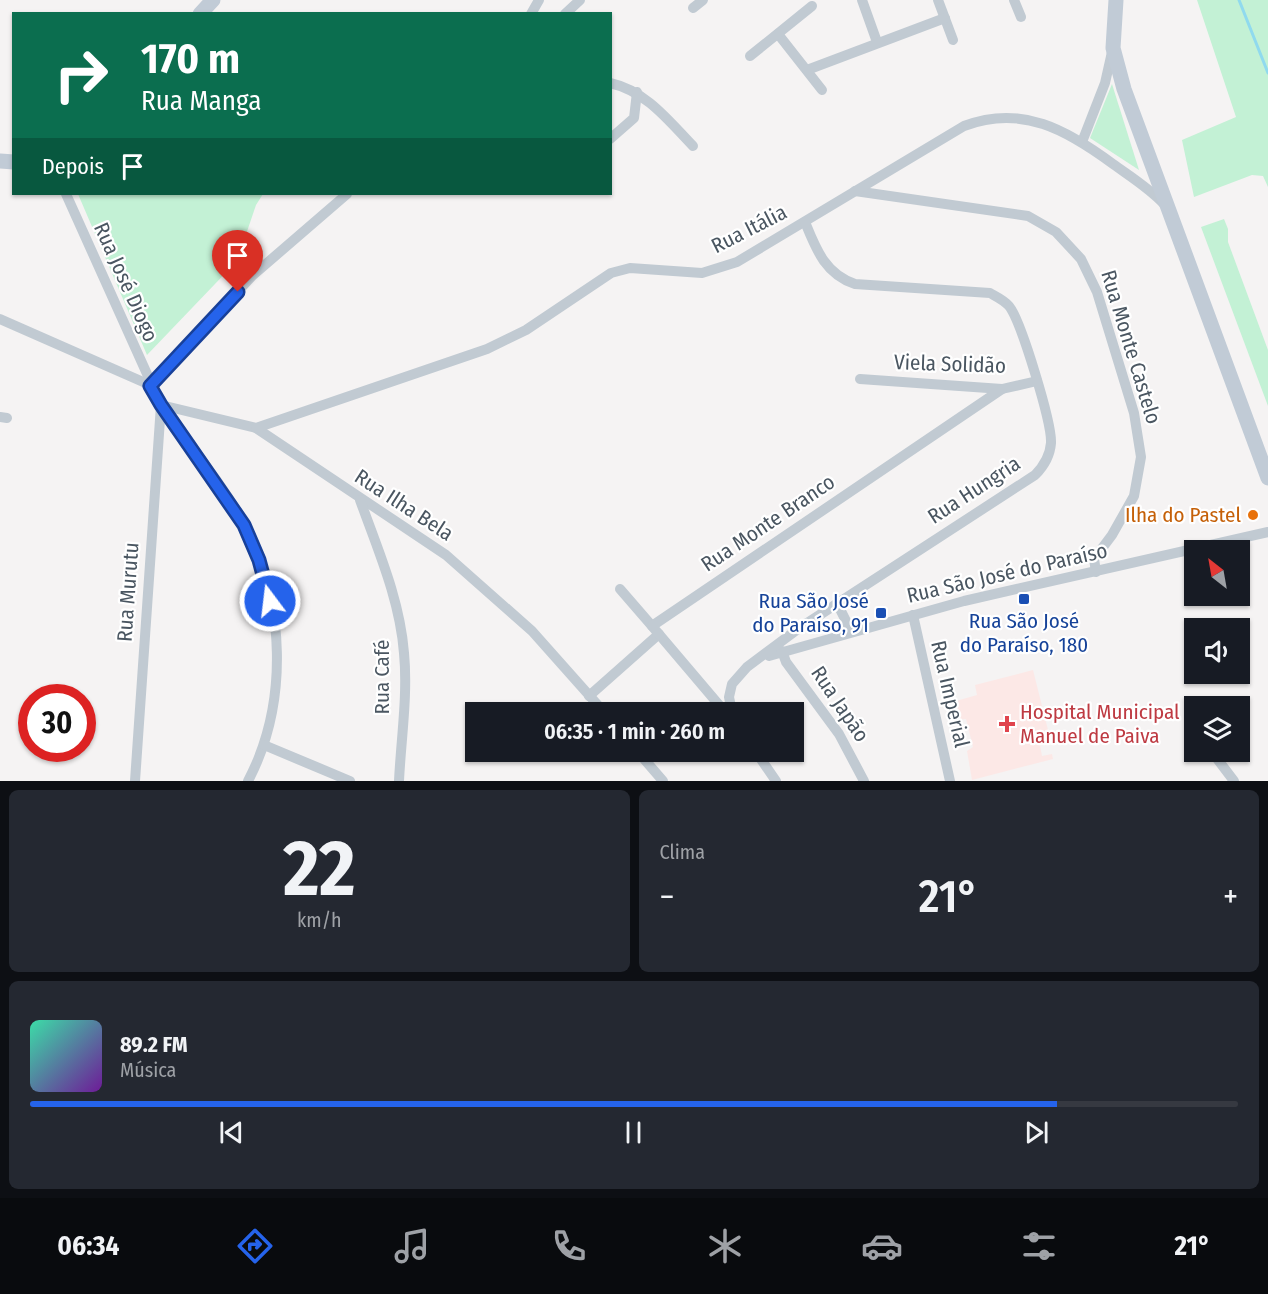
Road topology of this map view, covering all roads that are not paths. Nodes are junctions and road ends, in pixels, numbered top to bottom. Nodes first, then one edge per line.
1 (213, 0) edge
2 (580, 0) edge
3 (703, 0) edge
4 (862, 0) edge
5 (938, 0) edge
6 (1014, 0) edge
7 (1105, 0) edge
8 (1116, 0) edge
9 (812, 6) dead end
10 (693, 8) dead end
11 (202, 12) edge
12 (568, 12) edge
13 (1021, 17) dead end
14 (945, 18) junction
15 (778, 34) junction
16 (953, 40) dead end
17 (877, 42) junction
18 (1113, 48) junction
19 (750, 56) dead end
20 (1109, 65) junction
21 (807, 70) junction
22 (612, 83) edge
23 (822, 90) dead end
24 (637, 92) junction
25 (612, 136) edge
26 (1083, 142) junction
27 (693, 146) dead end
28 (855, 191) junction
29 (66, 195) edge
30 (346, 195) edge
31 (1171, 211) junction
32 (805, 222) junction
33 (0, 319) edge
34 (860, 379) dead end
35 (1037, 381) junction
36 (150, 386) junction
37 (1002, 389) junction
38 (161, 405) junction
39 (256, 428) junction
40 (1268, 478) edge
41 (360, 500) junction
42 (379, 512) junction
43 (1268, 532) edge
44 (374, 541) junction
45 (1096, 572) junction
46 (620, 589) dead end
47 (837, 603) junction
48 (913, 615) junction
49 (651, 626) junction
50 (852, 631) junction
51 (659, 634) junction
52 (782, 651) junction
53 (758, 661) junction
54 (589, 696) junction
55 (595, 702) edge
56 (717, 702) edge
57 (730, 702) edge
58 (264, 745) junction
59 (647, 762) edge
60 (763, 762) edge
61 (1220, 762) edge
62 (135, 781) edge
63 (248, 781) edge
64 (350, 781) edge
65 (399, 781) edge
66 (663, 781) edge
67 (776, 781) edge
68 (864, 781) edge
69 (950, 781) edge
70 (1234, 781) edge

1 - 11 main road
2 - 12 street
3 - 10 street
4 - 17 street
5 - 14 street
6 - 13 street
7 - 20 main road
8 - 18 main road
9 - 15 street
14 - 16 street
14 - 17 street
15 - 19 street
15 - 21 street
17 - 21 street
18 - 20 street
18 - 31 main road
20 - 26 street
20 - 31 main road
21 - 23 street
22 - 24 street
24 - 25 street
24 - 27 street
26 - 28 street, Rua Itália
26 - 31 street, Rua Itália
28 - 32 street, Rua Itália
28 - 45 street, Rua Monte Castelo
29 - 36 street, Rua José Diogo
30 - 36 street
31 - 40 main road
32 - 35 street, Rua Hungria
32 - 39 street, Rua Itália
33 - 36 street
34 - 37 street, Viela Solidão
35 - 37 street, Viela Solidão
35 - 47 street, Rua Hungria
36 - 38 street
37 - 49 street, Rua Monte Branco
38 - 39 street, Rua Ilha Bela
38 - 58 street
38 - 62 street, Rua Murutu
39 - 41 street, Rua Ilha Bela
41 - 42 street, Rua Ilha Bela
41 - 44 street, Rua Café
42 - 44 street, Rua Café
42 - 54 street, Rua Ilha Bela
43 - 45 street, Rua São José do Paraíso
44 - 65 street, Rua Café
45 - 48 street, Rua São José do Paraíso
46 - 49 street
47 - 50 street
47 - 53 street, Rua Hungria
48 - 50 street, Rua São José do Paraíso
48 - 69 street, Rua Imperial
49 - 51 street
50 - 52 street, Rua São José do Paraíso
51 - 54 street
51 - 56 street
52 - 53 street, Rua São José do Paraíso
52 - 68 street, Rua Japão
53 - 57 street, Rua Hungria
54 - 55 street, Rua Ilha Bela
58 - 63 street
58 - 64 street
59 - 66 street
60 - 67 street
61 - 70 street

